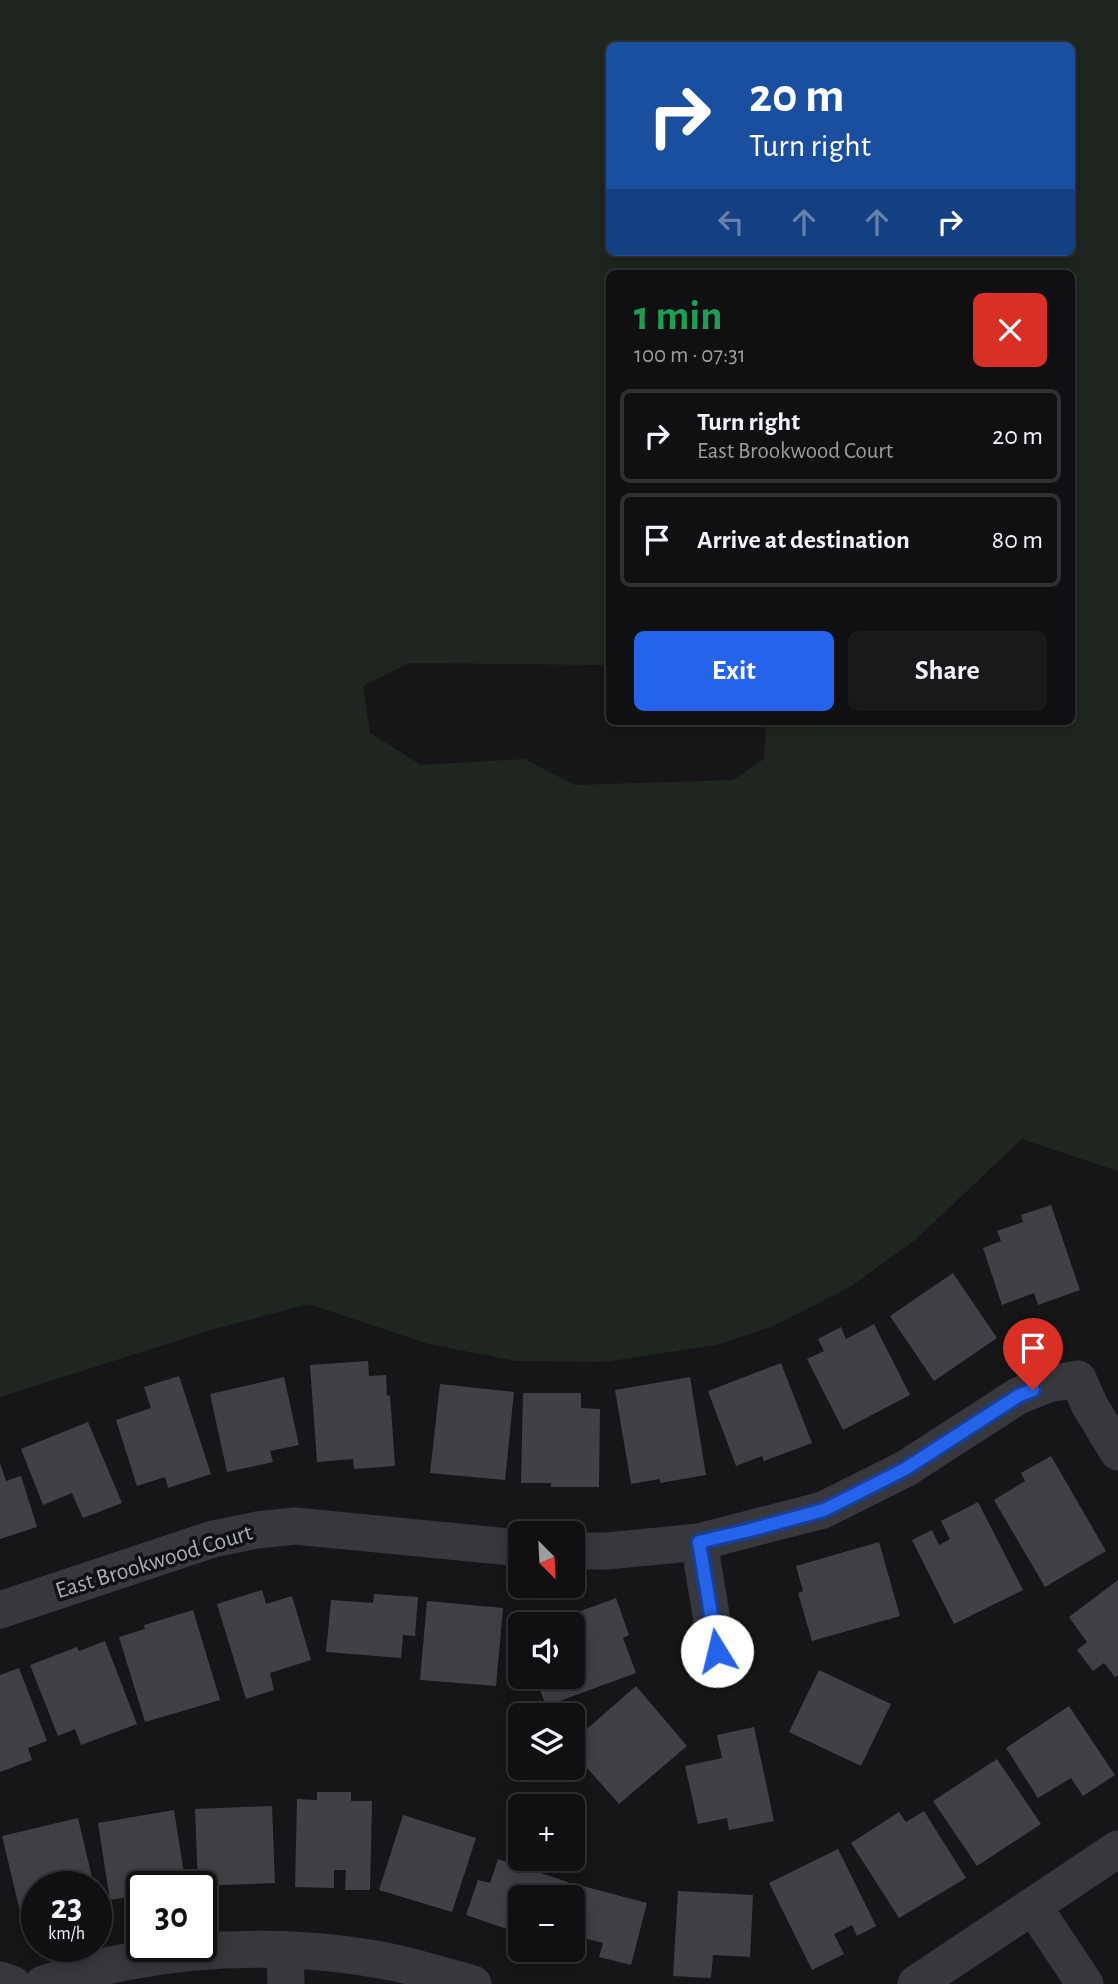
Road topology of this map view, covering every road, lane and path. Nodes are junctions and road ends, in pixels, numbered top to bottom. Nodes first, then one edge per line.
1 (1118, 1452) edge
2 (699, 1542) junction
3 (508, 1547) edge
4 (585, 1551) edge
5 (0, 1609) edge
6 (717, 1651) dead end
7 (1118, 1849) edge
8 (1032, 1906) junction
9 (286, 1967) edge
10 (43, 1984) edge
11 (473, 1984) edge
12 (916, 1984) edge
13 (1085, 1984) edge

1 - 2 street
2 - 4 street
2 - 6 street
3 - 5 street, East Brookwood Court
7 - 8 street
8 - 12 street
8 - 13 street
9 - 10 street
9 - 11 street

